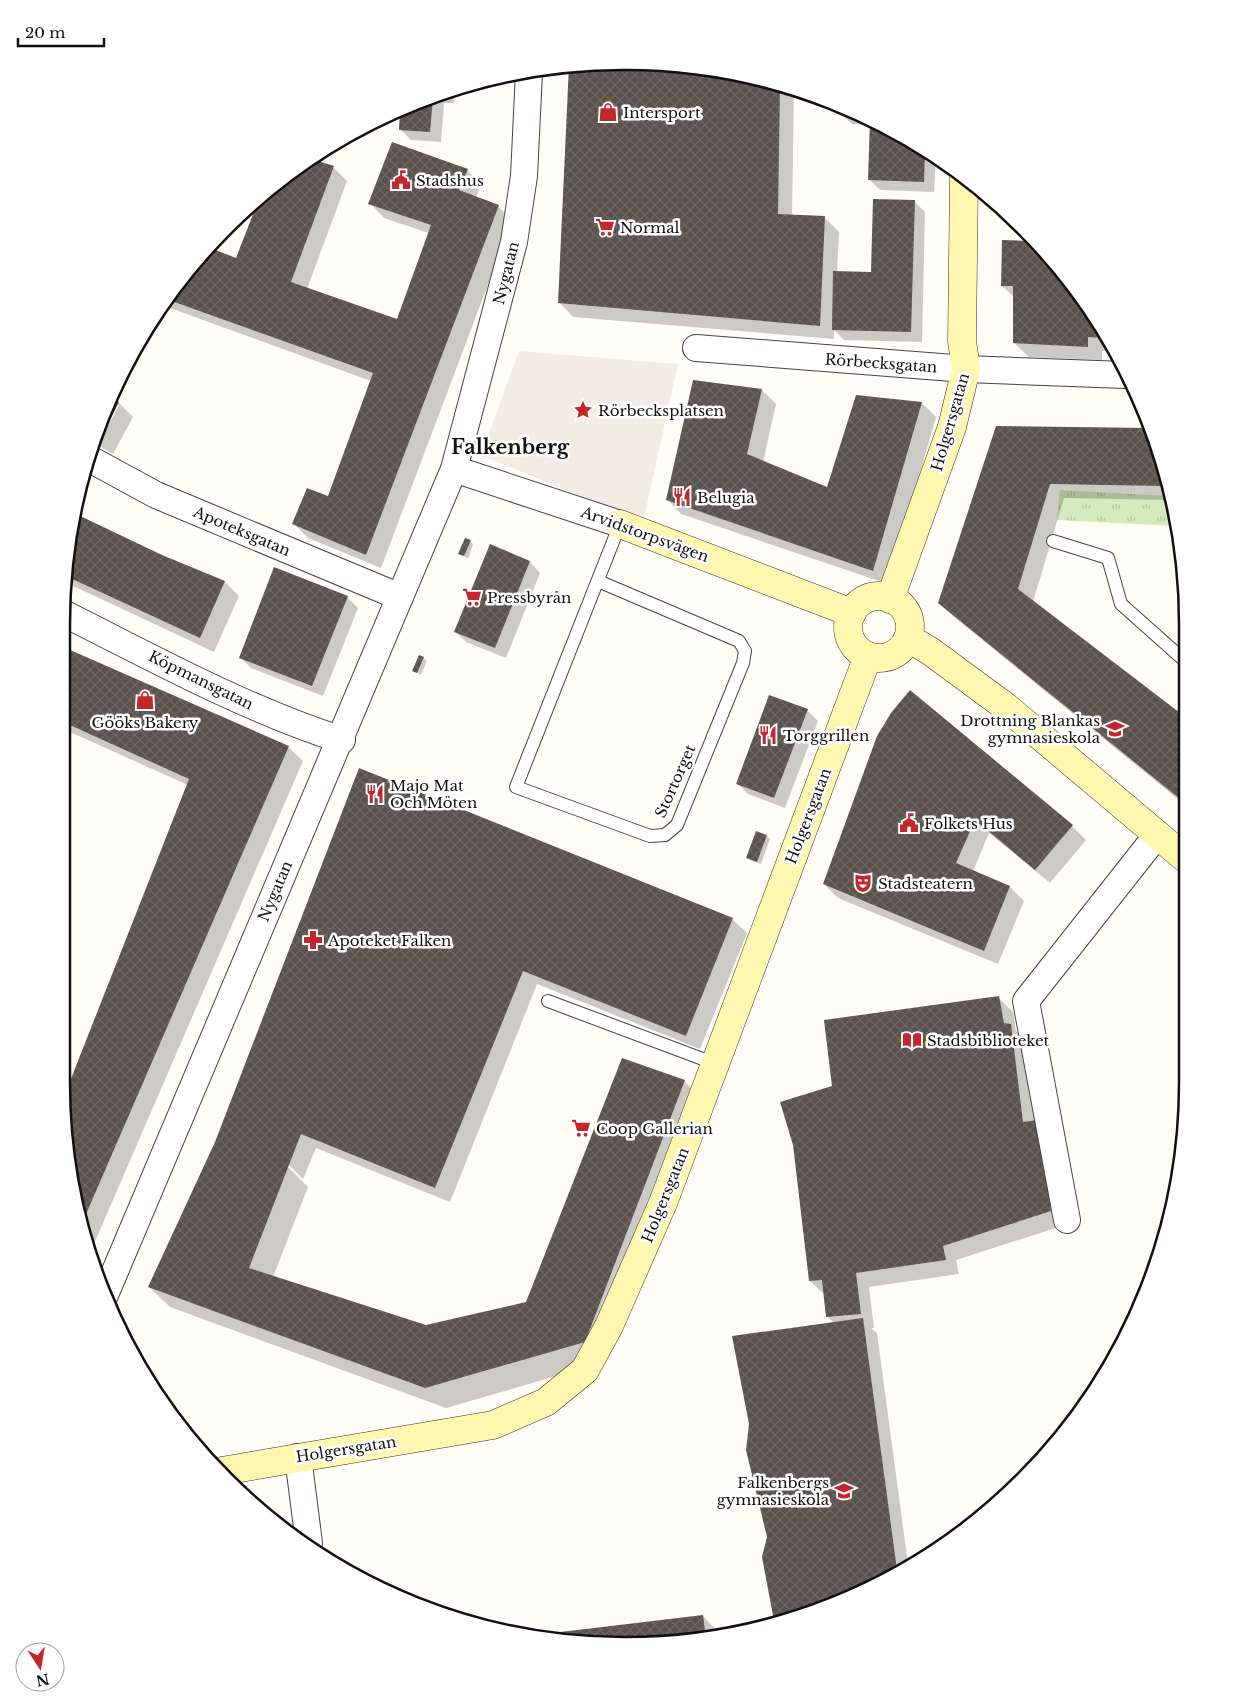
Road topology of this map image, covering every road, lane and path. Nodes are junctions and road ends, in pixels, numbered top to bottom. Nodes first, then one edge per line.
1 (529, 79) edge
2 (964, 187) edge
3 (696, 348) dead end
4 (966, 369) junction
5 (1120, 375) edge
6 (95, 462) edge
7 (450, 478) junction
8 (620, 524) junction
9 (1053, 541) dead end
10 (598, 581) junction
11 (400, 597) junction
12 (890, 598) junction
13 (852, 613) junction
14 (70, 617) edge
15 (908, 638) junction
16 (868, 656) junction
17 (1179, 656) edge
18 (342, 740) junction
19 (1157, 835) junction
20 (1179, 853) edge
21 (548, 1000) dead end
22 (716, 1064) junction
23 (1067, 1220) dead end
24 (109, 1286) edge
25 (298, 1457) junction
26 (227, 1469) edge
27 (308, 1538) edge

1 - 7 street, Nygatan
2 - 4 main road, Holgersgatan
3 - 4 street, Rörbecksgatan
4 - 5 street, Rörbecksgatan
4 - 12 main road, Holgersgatan
6 - 11 street, Apoteksgatan
7 - 8 street, Arvidstorpsvägen
7 - 11 street, Nygatan
8 - 10 lane, Stortorget
8 - 13 main road, Arvidstorpsvägen
9 - 17 lane
10 - 10 lane, Stortorget
11 - 18 street, Nygatan
12 - 13 main road
12 - 15 main road
13 - 16 main road
14 - 18 street, Köpmansgatan
15 - 16 main road
15 - 19 main road
16 - 22 main road, Holgersgatan
18 - 24 street, Nygatan
19 - 20 main road
19 - 23 street
21 - 22 lane
22 - 25 main road, Holgersgatan
25 - 26 main road, Holgersgatan
25 - 27 street

